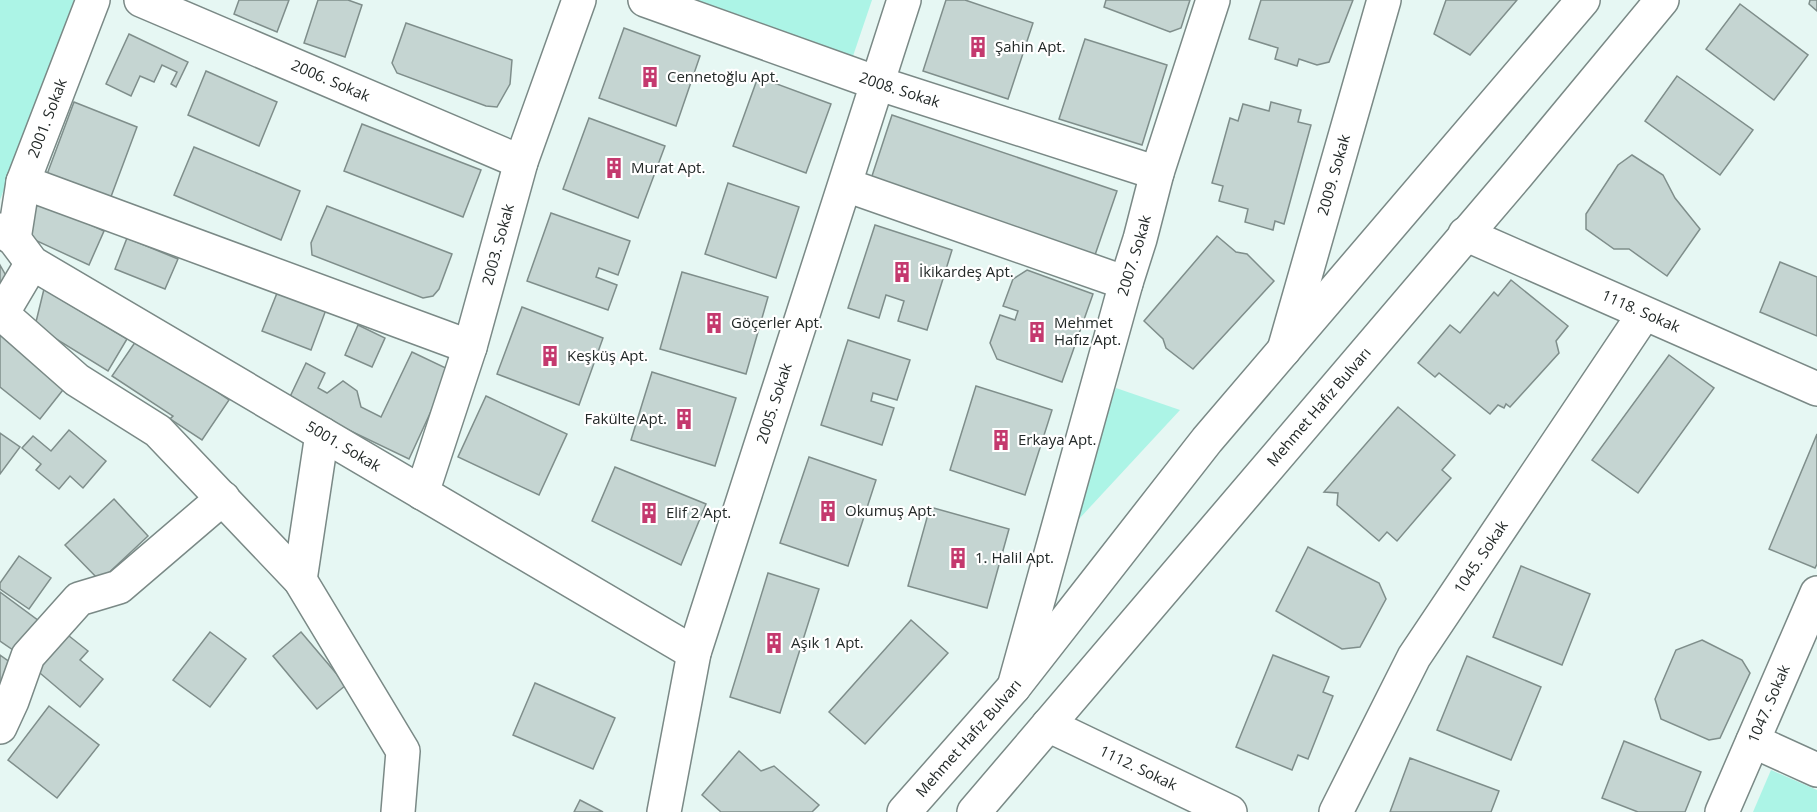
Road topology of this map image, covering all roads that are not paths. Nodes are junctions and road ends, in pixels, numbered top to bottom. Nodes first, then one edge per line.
1 (93, 0) edge
2 (141, 0) edge
3 (579, 0) edge
4 (645, 0) edge
5 (904, 0) edge
6 (1213, 0) edge
7 (1384, 0) edge
8 (1583, 0) edge
9 (1662, 0) edge
10 (877, 83) junction
11 (521, 162) junction
12 (1157, 173) junction
13 (23, 182) junction
14 (846, 185) junction
15 (1465, 234) junction
16 (15, 244) edge
17 (1126, 283) junction
18 (1644, 314) junction
19 (1, 316) edge
20 (470, 347) junction
21 (1284, 350) junction
22 (1817, 389) edge
23 (322, 434) junction
24 (422, 493) junction
25 (223, 498) junction
26 (300, 580) junction
27 (1817, 593) edge
28 (694, 653) junction
29 (1014, 687) junction
30 (1048, 725) junction
31 (0, 727) edge
32 (1753, 741) junction
33 (1817, 770) edge
34 (398, 812) edge
35 (664, 812) edge
36 (904, 812) edge
37 (974, 812) edge
38 (1230, 812) edge
39 (1336, 812) edge
40 (1722, 812) edge

1 - 13 street, 2001. Sokak
2 - 11 street, 2006. Sokak
3 - 11 street, 2003. Sokak
4 - 10 street, 2008. Sokak
5 - 10 street, 2005. Sokak
6 - 12 street, 2007. Sokak
7 - 21 street, 2009. Sokak
8 - 21 street, Mehmet Hafız Bulvarı
9 - 15 street, Mehmet Hafız Bulvarı
10 - 12 street, 2008. Sokak
10 - 14 street, 2005. Sokak
11 - 20 street, 2003. Sokak
12 - 17 street, 2007. Sokak
13 - 16 street, 2001. Sokak
13 - 20 street
14 - 17 street
14 - 28 street, 2005. Sokak
15 - 18 street, 1118. Sokak
15 - 30 street, Mehmet Hafız Bulvarı
16 - 19 street
16 - 23 street, 5001. Sokak
17 - 29 street, 2007. Sokak
18 - 22 street, 1118. Sokak
18 - 39 street, 1045. Sokak
19 - 25 street
20 - 24 street, 2003. Sokak
21 - 29 street, Mehmet Hafız Bulvarı
23 - 24 street, 5001. Sokak
23 - 26 street
24 - 28 street, 5001. Sokak
25 - 26 street
25 - 31 street
26 - 34 street
27 - 32 street, 1047. Sokak
28 - 35 street, 2005. Sokak
29 - 36 street, Mehmet Hafız Bulvarı
30 - 37 street, Mehmet Hafız Bulvarı
30 - 38 street, 1112. Sokak
32 - 33 street
32 - 40 street, 1047. Sokak

